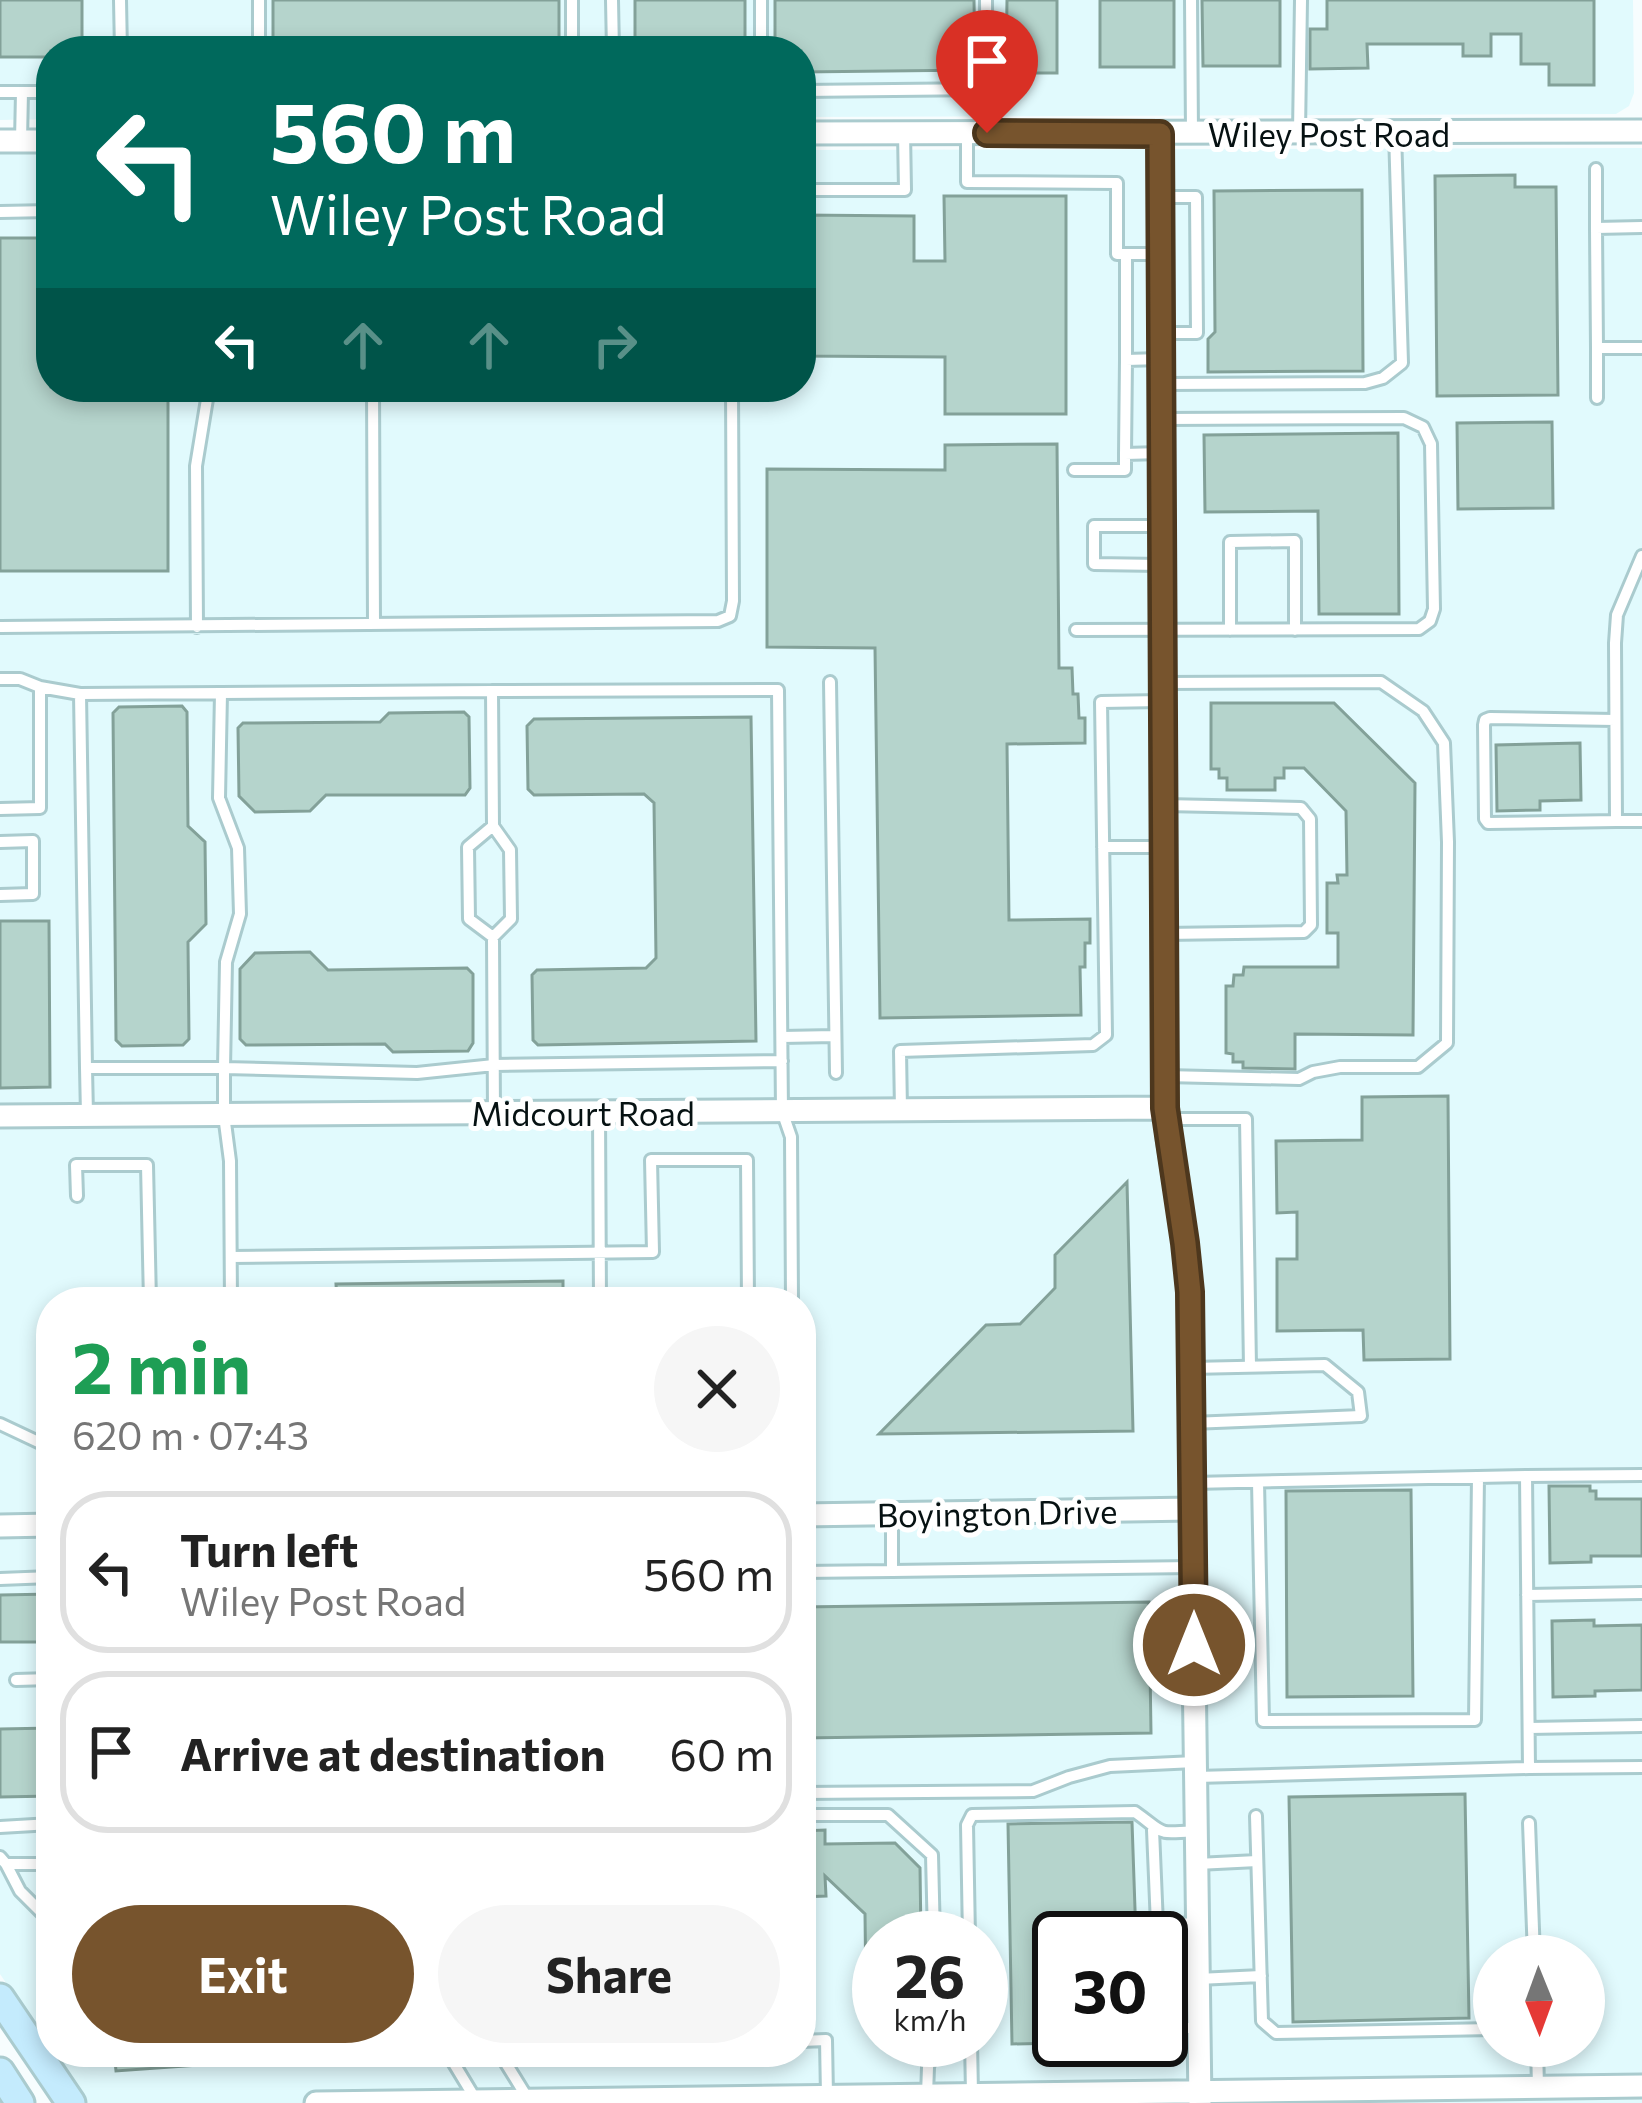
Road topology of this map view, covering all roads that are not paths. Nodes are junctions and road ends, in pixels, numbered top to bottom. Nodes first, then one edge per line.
1 (120, 0) edge
2 (259, 0) edge
3 (572, 0) edge
4 (613, 0) edge
5 (761, 0) edge
6 (986, 0) edge
7 (1191, 0) edge
8 (1301, 0) edge
9 (121, 36) edge
10 (259, 36) edge
11 (572, 36) edge
12 (613, 36) edge
13 (761, 36) edge
14 (987, 89) junction
15 (816, 91) edge
16 (0, 92) edge
17 (22, 92) junction
18 (36, 92) edge
19 (1642, 131) edge
20 (904, 132) junction
21 (977, 132) junction
22 (1299, 132) junction
23 (1395, 132) junction
24 (816, 133) edge
25 (1160, 134) junction
26 (1192, 134) junction
27 (11, 141) edge
28 (1597, 169) dead end
29 (816, 190) edge
30 (1160, 197) junction
31 (0, 212) edge
32 (36, 212) edge
33 (1642, 227) edge
34 (1597, 228) junction
35 (1126, 254) junction
36 (1161, 254) junction
37 (1162, 333) junction
38 (1597, 348) junction
39 (1642, 348) edge
40 (1162, 359) junction
41 (1126, 360) junction
42 (1162, 384) junction
43 (1598, 398) dead end
44 (207, 402) edge
45 (373, 402) edge
46 (733, 402) edge
47 (1162, 419) junction
48 (1161, 453) junction
49 (1125, 454) junction
50 (1074, 470) dead end
51 (1162, 526) junction
52 (1642, 556) edge
53 (1161, 565) junction
54 (374, 624) junction
55 (0, 627) edge
56 (197, 627) junction
57 (1076, 629) dead end
58 (1162, 629) junction
59 (1230, 630) junction
60 (1295, 630) junction
61 (0, 679) edge
62 (830, 682) dead end
63 (40, 687) junction
64 (492, 691) junction
65 (1163, 692) junction
66 (221, 693) junction
67 (80, 694) junction
68 (1615, 720) junction
69 (1164, 805) junction
70 (0, 809) edge
71 (1616, 821) junction
72 (1642, 821) edge
73 (493, 826) junction
74 (0, 842) edge
75 (1103, 847) junction
76 (1164, 847) junction
77 (0, 895) edge
78 (1164, 934) junction
79 (493, 938) junction
80 (782, 1036) junction
81 (835, 1036) junction
82 (782, 1061) junction
83 (494, 1065) junction
84 (86, 1068) junction
85 (224, 1068) junction
86 (836, 1072) dead end
87 (1165, 1076) junction
88 (901, 1110) junction
89 (782, 1111) junction
90 (599, 1112) junction
91 (494, 1113) junction
92 (1166, 1113) junction
93 (224, 1114) junction
94 (87, 1115) junction
95 (0, 1116) edge
96 (77, 1196) dead end
97 (600, 1253) junction
98 (231, 1257) junction
99 (150, 1287) edge
100 (231, 1287) edge
101 (600, 1287) edge
102 (748, 1287) edge
103 (792, 1287) edge
104 (1250, 1367) junction
105 (1190, 1368) junction
106 (1191, 1423) junction
107 (0, 1424) edge
108 (36, 1441) edge
109 (1642, 1475) edge
110 (1526, 1476) junction
111 (1478, 1477) junction
112 (1258, 1482) junction
113 (1192, 1483) junction
114 (1193, 1509) junction
115 (892, 1514) junction
116 (816, 1515) edge
117 (36, 1525) edge
118 (0, 1526) edge
119 (1194, 1567) junction
120 (892, 1571) junction
121 (816, 1572) edge
122 (36, 1578) edge
123 (0, 1579) edge
124 (1642, 1593) edge
125 (1527, 1595) junction
126 (36, 1679) edge
127 (16, 1680) dead end
128 (1642, 1726) edge
129 (1529, 1727) junction
130 (1642, 1767) edge
131 (1529, 1768) junction
132 (1195, 1769) junction
133 (816, 1792) edge
134 (816, 1815) edge
135 (1256, 1816) dead end
136 (1529, 1822) dead end
137 (36, 1825) edge
138 (0, 1827) edge
139 (1154, 1830) junction
140 (1196, 1832) junction
141 (3, 1861) edge
142 (1257, 1862) junction
143 (36, 1863) edge
144 (1197, 1864) junction
145 (36, 1907) edge
146 (933, 1911) edge
147 (969, 1911) edge
148 (1156, 1911) edge
149 (1197, 1923) junction
150 (1188, 1925) edge
151 (1533, 1935) edge
152 (1261, 1976) junction
153 (1198, 1979) junction
154 (0, 1998) edge
155 (1188, 2028) edge
156 (1199, 2028) junction
157 (1473, 2029) edge
158 (816, 2040) edge
159 (36, 2051) edge
160 (47, 2067) edge
161 (456, 2067) edge
162 (512, 2067) edge
163 (928, 2067) edge
164 (972, 2067) edge
165 (1538, 2067) edge
166 (0, 2072) edge
167 (1642, 2086) edge
168 (1538, 2087) junction
169 (972, 2094) junction
170 (1506, 2095) edge
171 (827, 2096) junction
172 (1429, 2096) edge
173 (915, 2097) edge
174 (1200, 2097) edge
175 (1028, 2098) edge
176 (855, 2099) edge
177 (476, 2100) edge
178 (542, 2100) edge
179 (703, 2100) edge
180 (745, 2100) edge
181 (20, 2103) edge
182 (71, 2103) edge
183 (316, 2103) edge

1 - 9 lane
2 - 10 lane
3 - 11 lane
4 - 12 lane
5 - 13 lane
6 - 14 lane
7 - 26 lane
8 - 22 lane
14 - 15 lane
14 - 21 lane
16 - 17 lane
17 - 18 lane
17 - 27 lane
19 - 23 street, Wiley Post Road
20 - 21 street, Wiley Post Road
20 - 24 street, Wiley Post Road
20 - 29 lane
21 - 25 street, Wiley Post Road
21 - 35 lane
22 - 23 street, Wiley Post Road
22 - 26 street, Wiley Post Road
23 - 42 lane
25 - 26 street, Wiley Post Road
25 - 30 street
28 - 34 lane
30 - 36 street
30 - 37 lane
31 - 32 lane
33 - 34 lane
34 - 38 lane
35 - 36 lane
35 - 41 lane
36 - 37 street
37 - 40 street
38 - 39 lane
38 - 43 lane
40 - 41 lane
40 - 42 street
41 - 49 lane
42 - 47 street
44 - 56 lane
45 - 54 lane
46 - 54 lane
47 - 48 street
47 - 60 lane
48 - 49 lane
48 - 51 street
49 - 50 lane
51 - 53 street
51 - 53 lane
52 - 68 lane
53 - 58 street
54 - 56 lane
55 - 56 lane
57 - 58 lane
58 - 59 lane
58 - 65 street
59 - 60 lane
59 - 60 lane
61 - 63 lane
62 - 81 lane
63 - 67 lane
63 - 70 lane
64 - 66 lane
64 - 73 lane
64 - 80 lane
65 - 69 street
65 - 75 lane
65 - 87 lane
66 - 67 lane
66 - 85 lane
67 - 84 lane
68 - 71 lane
68 - 71 lane
69 - 76 street
69 - 78 lane
71 - 72 lane
73 - 79 lane
73 - 79 lane
74 - 77 lane
75 - 76 lane
75 - 88 lane
76 - 78 street
78 - 87 street
79 - 83 lane
80 - 81 lane
80 - 82 lane
81 - 86 lane
82 - 83 lane
82 - 89 lane
83 - 85 lane
83 - 91 lane
84 - 85 lane
84 - 94 lane
85 - 93 lane
87 - 92 street
88 - 89 street, Midcourt Road
88 - 92 street, Midcourt Road
89 - 90 street, Midcourt Road
89 - 103 lane
90 - 91 street, Midcourt Road
90 - 97 lane
91 - 93 street, Midcourt Road
92 - 104 lane
92 - 105 street
93 - 94 street, Midcourt Road
93 - 98 lane
94 - 95 street, Midcourt Road
96 - 99 lane
97 - 98 lane
97 - 101 lane
97 - 102 lane
98 - 100 lane
104 - 105 lane
104 - 106 lane
105 - 106 street
106 - 113 street
107 - 108 lane
109 - 110 lane
110 - 111 lane
110 - 125 lane
111 - 112 lane
111 - 112 lane
112 - 113 lane
113 - 114 street
114 - 115 street, Boyington Drive
114 - 119 street
115 - 116 street, Boyington Drive
115 - 120 lane
117 - 118 street
119 - 120 lane
119 - 132 street
120 - 121 lane
122 - 123 lane
124 - 125 lane
125 - 129 lane
126 - 127 lane
128 - 129 lane
129 - 131 lane
130 - 131 lane
131 - 132 lane
132 - 133 lane
132 - 140 street
134 - 146 lane
135 - 142 lane
136 - 151 lane
137 - 138 lane
139 - 140 lane
139 - 147 lane
139 - 148 lane
140 - 144 street
141 - 143 lane
141 - 145 lane
142 - 144 lane
142 - 152 lane
144 - 149 street
149 - 150 lane
149 - 153 street
152 - 153 lane
152 - 157 lane
153 - 156 street
154 - 159 main road
155 - 156 lane
156 - 174 street
158 - 171 lane
160 - 182 main road
161 - 177 lane
162 - 178 lane
163 - 173 lane
164 - 169 lane
165 - 168 lane
166 - 181 main road
167 - 168 street
168 - 170 street
169 - 173 street
169 - 175 street
170 - 172 street
171 - 176 street
171 - 180 street
172 - 174 street
173 - 176 street
174 - 175 street
177 - 178 street
177 - 183 street
178 - 179 street
179 - 180 street

